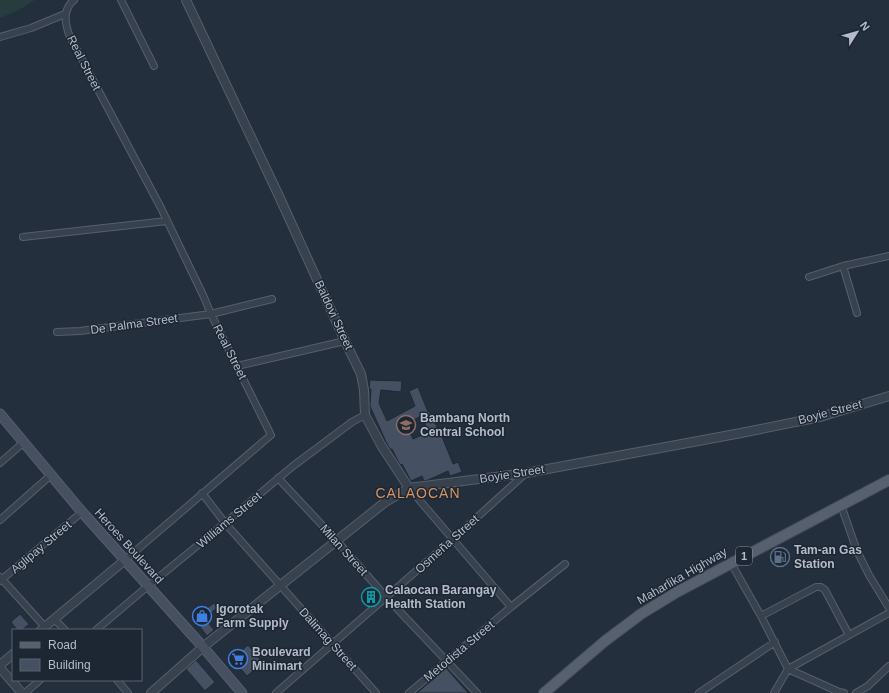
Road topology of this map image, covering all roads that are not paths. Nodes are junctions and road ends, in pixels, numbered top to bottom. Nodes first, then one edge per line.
1 (74, 0) edge
2 (121, 0) edge
3 (186, 0) edge
4 (66, 14) junction
5 (0, 37) edge
6 (154, 66) dead end
7 (167, 221) junction
8 (23, 237) dead end
9 (889, 256) edge
10 (843, 266) junction
11 (809, 277) dead end
12 (272, 299) dead end
13 (857, 313) dead end
14 (211, 314) junction
15 (56, 332) dead end
16 (345, 341) junction
17 (237, 366) junction
18 (889, 396) edge
19 (0, 414) edge
20 (365, 415) junction
21 (24, 442) junction
22 (0, 463) edge
23 (526, 473) junction
24 (51, 475) junction
25 (278, 478) junction
26 (889, 480) edge
27 (410, 488) junction
28 (202, 493) junction
29 (841, 505) junction
30 (82, 512) junction
31 (0, 520) edge
32 (225, 524) junction
33 (453, 540) junction
34 (337, 542) junction
35 (125, 560) junction
36 (731, 563) junction
37 (565, 564) dead end
38 (1, 580) edge
39 (148, 586) junction
40 (281, 586) junction
41 (386, 597) junction
42 (511, 608) junction
43 (889, 608) edge
44 (889, 613) edge
45 (761, 616) junction
46 (54, 619) junction
47 (43, 628) edge
48 (64, 629) edge
49 (97, 629) edge
50 (849, 635) junction
51 (775, 642) junction
52 (333, 645) junction
53 (203, 647) junction
54 (12, 655) edge
55 (447, 661) junction
56 (0, 666) edge
57 (889, 666) edge
58 (788, 668) junction
59 (12, 681) edge
60 (12, 681) edge
61 (39, 681) edge
62 (118, 681) edge
63 (22, 693) edge
64 (25, 693) edge
65 (128, 693) edge
66 (152, 693) edge
67 (242, 693) edge
68 (276, 693) edge
69 (376, 693) edge
70 (409, 693) edge
71 (477, 693) edge
72 (544, 693) edge
73 (699, 693) edge
74 (774, 693) edge
75 (844, 693) edge
76 (856, 693) edge

1 - 4 street
2 - 6 street
3 - 16 street, Baldovi Street
4 - 5 street
4 - 7 street, Real Street
7 - 8 street
7 - 14 street, Real Street
9 - 10 street
10 - 11 street
10 - 13 street
12 - 14 street, De Palma Street
14 - 15 street, De Palma Street
14 - 17 street, Real Street
16 - 17 street
16 - 20 street, Baldovi Street
17 - 28 street, Real Street
18 - 23 street, Boyie Street
19 - 21 main road, Heroes Boulevard
20 - 25 street, Williams Street
20 - 27 street, Baldovi Street
21 - 22 street
21 - 24 main road, Heroes Boulevard
23 - 27 street, Boyie Street
23 - 33 street, Osmeña Street
24 - 30 main road, Heroes Boulevard
24 - 31 street
25 - 32 street, Williams Street
25 - 34 street, Milan Street
26 - 29 main road, Maharlika Highway / 1
27 - 33 street, Baldovi Street
27 - 34 street, Boyie Street
28 - 32 street, Dalimag Street
28 - 35 street, Real Street
29 - 36 main road, Maharlika Highway / 1
29 - 43 street
30 - 35 main road, Heroes Boulevard
30 - 38 street, Aglipay Street
32 - 39 street, Williams Street
32 - 40 street, Dalimag Street
33 - 41 street, Osmeña Street
33 - 42 street, Baldovi Street
34 - 40 street, Boyie Street
34 - 41 street, Milan Street
35 - 39 main road, Heroes Boulevard
35 - 46 street, Real Street
36 - 45 street
36 - 72 main road, Maharlika Highway / 1
37 - 42 street, Metodista Street
38 - 47 street
39 - 49 street, Williams Street
39 - 53 main road, Heroes Boulevard
40 - 52 street, Dalimag Street
40 - 53 street, Boyie Street
41 - 52 street, Osmeña Street
41 - 55 street, Milan Street
42 - 55 street, Metodista Street
44 - 50 street
45 - 50 street
45 - 51 street
46 - 47 street, Real Street
46 - 48 street
50 - 58 street
51 - 58 street
51 - 73 street
52 - 68 street, Osmeña Street
52 - 69 street, Dalimag Street
53 - 66 street, Boyie Street
53 - 67 main road, Heroes Boulevard
54 - 56 street
55 - 70 street, Metodista Street
55 - 71 street, Milan Street
56 - 59 street
57 - 76 street
58 - 74 street
58 - 75 street
60 - 63 street
61 - 64 street
62 - 65 street

